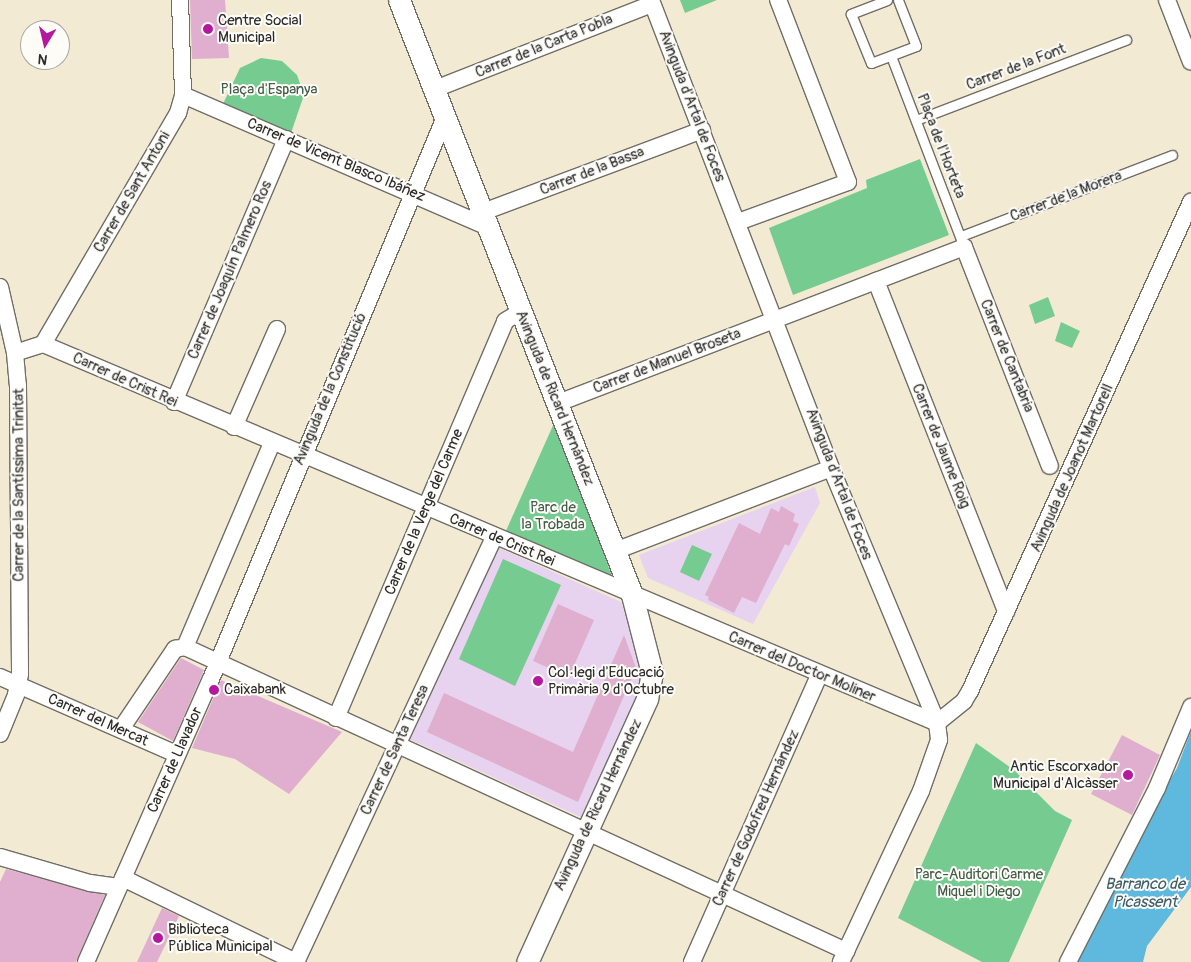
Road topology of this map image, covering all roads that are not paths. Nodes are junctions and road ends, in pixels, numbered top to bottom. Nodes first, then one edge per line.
1 (180, 0) edge
2 (399, 0) edge
3 (778, 0) edge
4 (887, 0) edge
5 (898, 0) edge
6 (1167, 0) edge
7 (652, 2) edge
8 (866, 4) edge
9 (1126, 40) dead end
10 (891, 56) junction
11 (1191, 62) edge
12 (435, 89) junction
13 (183, 95) junction
14 (445, 117) junction
15 (916, 120) junction
16 (702, 130) junction
17 (286, 138) junction
18 (1172, 155) dead end
19 (414, 194) junction
20 (1191, 202) edge
21 (485, 219) junction
22 (738, 222) junction
23 (962, 242) junction
24 (876, 281) junction
25 (1, 296) edge
26 (520, 312) junction
27 (776, 320) junction
28 (277, 329) dead end
29 (43, 344) junction
30 (15, 353) junction
31 (174, 402) junction
32 (558, 403) junction
33 (234, 427) junction
34 (272, 443) junction
35 (302, 456) junction
36 (1050, 466) dead end
37 (831, 468) junction
38 (426, 508) junction
39 (494, 538) junction
40 (615, 551) junction
41 (632, 595) junction
42 (668, 609) junction
43 (1006, 611) junction
44 (642, 628) junction
45 (185, 647) junction
46 (217, 663) junction
47 (819, 675) junction
48 (0, 677) edge
49 (19, 685) junction
50 (1191, 707) edge
51 (336, 718) junction
52 (936, 723) junction
53 (121, 729) junction
54 (0, 734) edge
55 (397, 747) junction
56 (176, 754) junction
57 (586, 830) junction
58 (0, 857) edge
59 (121, 883) junction
60 (722, 893) junction
61 (844, 956) edge
62 (86, 962) edge
63 (296, 962) edge
64 (527, 962) edge
65 (692, 962) edge
66 (1068, 962) edge

1 - 13 street, Carrer de Sant Antoni
2 - 12 street, Avinguda de Ricard Hernández
3 - 22 street
4 - 8 lane
5 - 10 lane
6 - 11 street
7 - 12 street, Carrer de la Carta Pobla
7 - 16 street, Avinguda d'Artal de Foces
8 - 10 lane
9 - 15 lane, Carrer de la Font
10 - 15 lane, Plaça de l'Horteta
12 - 14 street, Avinguda de Ricard Hernández
13 - 17 street, Carrer de Vicent Blasco Ibáñez
13 - 29 street, Carrer de Sant Antoni
14 - 19 street, Avinguda de la Constitució
14 - 21 street, Avinguda de Ricard Hernández
15 - 23 lane, Plaça de l'Horteta
16 - 21 street, Carrer de la Bassa
16 - 22 street, Avinguda d'Artal de Foces
17 - 19 street, Carrer de Vicent Blasco Ibáñez
17 - 31 street, Carrer de Joaquín Palmero Ros
18 - 23 lane, Carrer de la Morera
19 - 21 street, Carrer de Vicent Blasco Ibáñez
19 - 35 street, Avinguda de la Constitució
20 - 43 street, Avinguda de Joanot Martorell
21 - 26 street, Avinguda de Ricard Hernández
22 - 27 street, Avinguda d'Artal de Foces
23 - 24 street, Carrer de la Morera
23 - 36 street, Carrer de Cantabria
24 - 27 street, Carrer de la Morera
24 - 43 street, Carrer de Jaume Roig
25 - 30 street, Carrer de la Santíssima Trinitat
26 - 32 street, Avinguda de Ricard Hernández
26 - 38 street, Carrer de la Verge del Carme
27 - 32 street, Carrer de Manuel Broseta
27 - 37 street, Avinguda d'Artal de Foces
28 - 33 street
29 - 30 street
29 - 31 street, Carrer de Crist Rei
30 - 49 street, Carrer de la Santíssima Trinitat
31 - 33 street, Carrer de Crist Rei
32 - 40 street, Avinguda de Ricard Hernández
33 - 34 street, Carrer de Crist Rei
34 - 35 street, Carrer de Crist Rei
34 - 45 street
35 - 38 street, Carrer de Crist Rei
35 - 46 street, Avinguda de la Constitució
37 - 40 street
37 - 52 street, Avinguda d'Artal de Foces
38 - 39 street, Carrer de Crist Rei
38 - 51 street, Carrer de la Verge del Carme
39 - 41 street, Carrer de Crist Rei
39 - 55 street, Carrer de Santa Teresa
40 - 41 street, Avinguda de Ricard Hernández
41 - 42 street, Carrer del Doctor Moliner
41 - 44 street, Avinguda de Ricard Hernández
42 - 44 street
42 - 47 street, Carrer del Doctor Moliner
43 - 52 street, Avinguda de Joanot Martorell
44 - 57 street, Avinguda de Ricard Hernández
45 - 46 street
45 - 53 street
46 - 51 street
46 - 56 street, Carrer de Llavador
47 - 52 street, Carrer del Doctor Moliner
47 - 60 street, Carrer de Godofred Hernández
48 - 49 street, Carrer del Mercat
49 - 53 street, Carrer del Mercat
49 - 54 street
50 - 66 street
51 - 55 street
52 - 61 street, Avinguda d'Artal de Foces
53 - 56 street, Carrer del Mercat
55 - 57 street
55 - 63 street, Carrer de Santa Teresa
56 - 59 street, Carrer de Llavador
57 - 60 street
57 - 64 street, Avinguda de Ricard Hernández
58 - 59 street
59 - 62 street, Carrer de Llavador
59 - 63 street
60 - 61 street
60 - 65 street, Carrer de Godofred Hernández

